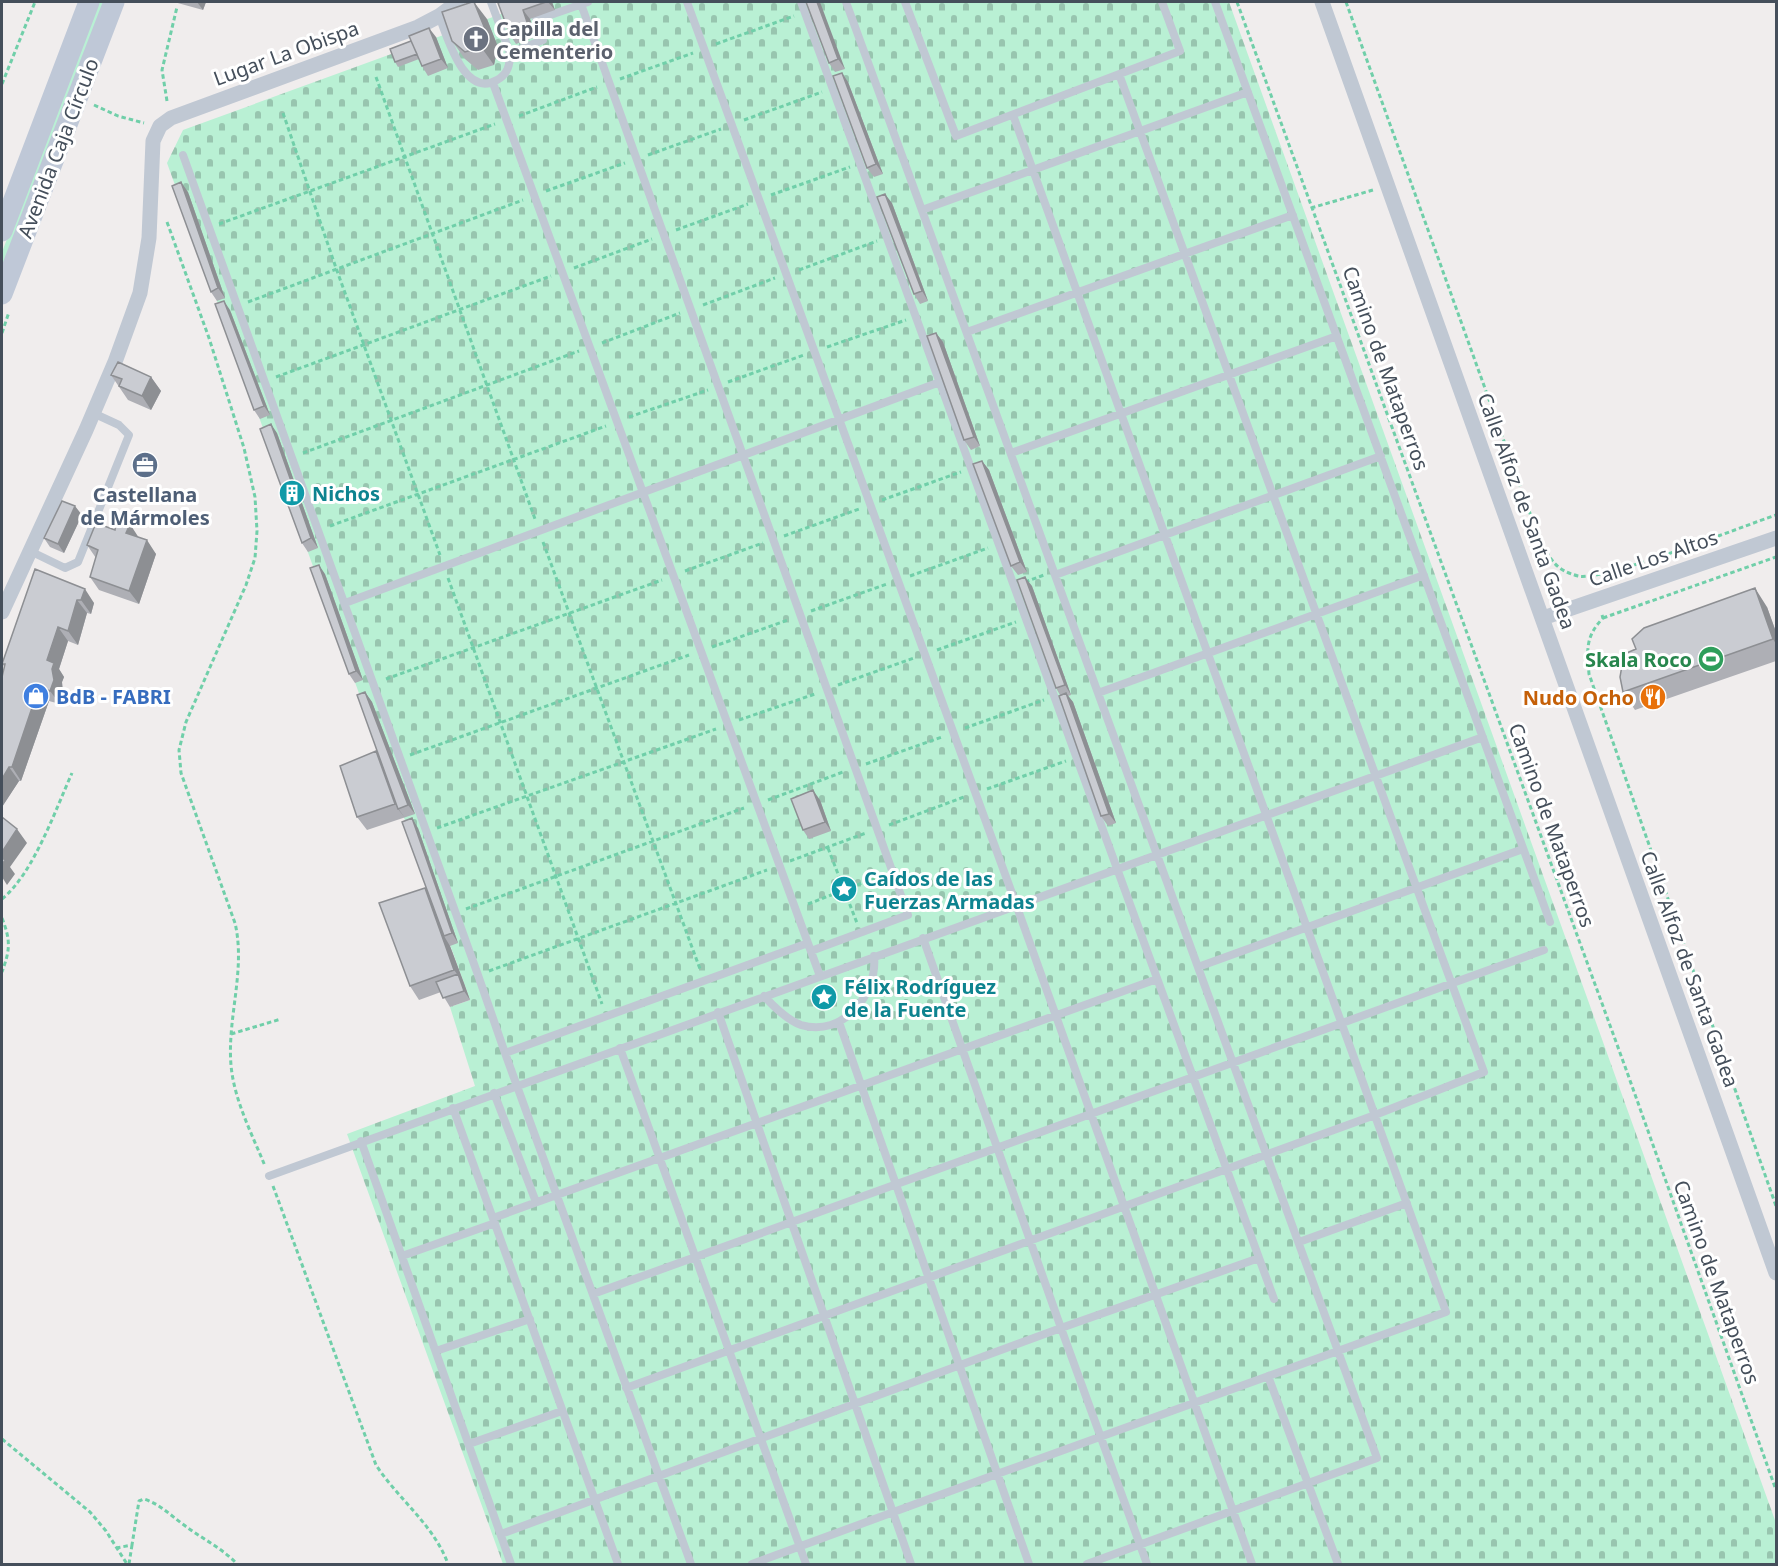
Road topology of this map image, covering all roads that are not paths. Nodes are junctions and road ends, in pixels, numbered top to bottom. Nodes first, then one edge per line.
1 (89, 2) edge
2 (114, 2) edge
3 (458, 2) edge
4 (491, 2) edge
5 (687, 2) edge
6 (801, 2) edge
7 (846, 2) edge
8 (905, 2) edge
9 (1162, 2) edge
10 (1215, 2) edge
11 (1322, 2) edge
12 (584, 3) edge
13 (439, 16) junction
14 (510, 53) junction
15 (1119, 74) junction
16 (493, 82) junction
17 (1248, 92) junction
18 (1013, 115) junction
19 (1139, 131) junction
20 (183, 155) dead end
21 (1033, 170) junction
22 (922, 210) junction
23 (1293, 215) junction
24 (2, 231) edge
25 (1184, 254) junction
26 (1077, 292) junction
27 (2, 294) edge
28 (967, 332) junction
29 (1337, 336) junction
30 (1228, 374) junction
31 (940, 382) junction
32 (93, 413) junction
33 (1121, 414) junction
34 (838, 420) junction
35 (1011, 453) junction
36 (743, 455) junction
37 (1381, 456) junction
38 (643, 492) junction
39 (1272, 496) junction
40 (1165, 534) junction
41 (1776, 538) edge
42 (30, 551) junction
43 (1054, 573) junction
44 (1424, 575) junction
45 (345, 603) junction
46 (2, 612) edge
47 (1316, 614) junction
48 (1543, 618) junction
49 (1208, 653) junction
50 (1098, 693) junction
51 (1483, 737) junction
52 (1374, 776) junction
53 (1267, 814) junction
54 (1523, 849) junction
55 (1157, 854) junction
56 (1116, 869) junction
57 (1416, 888) junction
58 (1017, 907) junction
59 (1550, 922) dead end
60 (1308, 927) junction
61 (923, 938) junction
62 (810, 947) junction
63 (1544, 950) dead end
64 (874, 956) junction
65 (1198, 967) junction
66 (820, 976) junction
67 (1157, 979) junction
68 (1451, 983) junction
69 (764, 996) junction
70 (718, 1012) junction
71 (1056, 1015) junction
72 (839, 1023) junction
73 (1342, 1023) junction
74 (620, 1048) junction
75 (962, 1049) junction
76 (505, 1053) junction
77 (1233, 1062) junction
78 (1193, 1077) junction
79 (518, 1085) junction
80 (861, 1086) junction
81 (494, 1093) junction
82 (453, 1108) junction
83 (1091, 1114) junction
84 (1375, 1115) junction
85 (757, 1124) junction
86 (361, 1141) junction
87 (997, 1148) junction
88 (1266, 1153) junction
89 (659, 1158) junction
90 (1226, 1168) junction
91 (269, 1176) road end
92 (896, 1184) junction
93 (557, 1195) junction
94 (536, 1202) junction
95 (1407, 1203) junction
96 (1124, 1206) junction
97 (494, 1220) junction
98 (791, 1222) junction
99 (1030, 1240) junction
100 (1299, 1242) junction
101 (402, 1256) junction
102 (695, 1257) junction
103 (1259, 1257) junction
104 (1776, 1273) edge
105 (928, 1277) junction
106 (592, 1294) junction
107 (1156, 1295) junction
108 (1274, 1299) dead end
109 (824, 1316) junction
110 (530, 1319) junction
111 (1061, 1328) junction
112 (1339, 1350) junction
113 (436, 1351) junction
114 (729, 1351) junction
115 (959, 1365) junction
116 (1268, 1376) junction
117 (626, 1388) junction
118 (1194, 1402) junction
119 (855, 1404) junction
120 (562, 1411) junction
121 (1100, 1436) junction
122 (761, 1438) junction
123 (469, 1444) junction
124 (997, 1474) junction
125 (657, 1475) junction
126 (1308, 1482) junction
127 (594, 1499) junction
128 (1233, 1510) junction
129 (893, 1514) junction
130 (501, 1534) junction
131 (1140, 1545) junction
132 (800, 1547) junction
133 (512, 1564) edge
134 (618, 1564) edge
135 (691, 1564) edge
136 (752, 1564) edge
137 (806, 1564) edge
138 (911, 1564) edge
139 (1029, 1564) edge
140 (1087, 1564) edge
141 (1147, 1564) edge
142 (1252, 1564) edge
143 (1338, 1564) edge

1 - 24 main road, Avenida Caja Círculo
2 - 27 main road, Avenida Caja Círculo
3 - 13 street, Lugar La Obispa
4 - 14 lane
5 - 34 lane
6 - 31 lane
7 - 22 lane
8 - 18 lane
9 - 15 lane
10 - 17 lane
11 - 48 street, Calle Alfoz de Santa Gadea
12 - 14 lane
12 - 36 lane
13 - 16 lane
13 - 32 street, Lugar La Obispa
14 - 16 lane
15 - 18 lane
15 - 19 lane
16 - 38 lane
17 - 19 lane
17 - 23 lane
18 - 21 lane
19 - 21 lane
19 - 25 lane
20 - 45 lane
21 - 22 lane
21 - 26 lane
22 - 28 lane
23 - 25 lane
23 - 29 lane
25 - 26 lane
25 - 30 lane
26 - 28 lane
26 - 33 lane
28 - 35 lane
29 - 30 lane
29 - 37 lane
30 - 33 lane
30 - 39 lane
31 - 34 lane
31 - 56 lane
32 - 42 street
32 - 42 lane
33 - 35 lane
33 - 40 lane
34 - 36 lane
34 - 58 lane
35 - 43 lane
36 - 38 lane
36 - 62 lane
37 - 39 lane
37 - 44 lane
38 - 45 lane
38 - 62 lane
39 - 40 lane
39 - 47 lane
40 - 43 lane
40 - 49 lane
41 - 48 street, Calle Los Altos
42 - 46 street
43 - 50 lane
44 - 47 lane
44 - 51 lane
45 - 76 lane
47 - 49 lane
47 - 52 lane
48 - 104 street, Calle Alfoz de Santa Gadea
49 - 50 lane
49 - 53 lane
50 - 55 lane
51 - 52 lane
51 - 54 lane
52 - 53 lane
52 - 57 lane
53 - 55 lane
53 - 60 lane
54 - 57 lane
54 - 59 lane
55 - 56 lane
55 - 65 lane
56 - 58 lane
56 - 67 lane
57 - 60 lane
57 - 68 lane
58 - 61 lane
58 - 71 lane
60 - 65 lane
60 - 73 lane
61 - 64 lane
61 - 75 lane
62 - 66 lane
62 - 76 lane
63 - 68 lane
64 - 66 lane
64 - 72 lane
65 - 77 lane
66 - 69 lane
67 - 71 lane
67 - 78 lane
68 - 73 lane
68 - 84 lane
69 - 70 lane
69 - 72 lane
70 - 74 lane
70 - 85 lane
71 - 75 lane
71 - 83 lane
72 - 80 lane
73 - 77 lane
73 - 84 lane
74 - 79 lane
74 - 89 lane
75 - 80 lane
75 - 87 lane
76 - 79 lane
77 - 78 lane
77 - 88 lane
78 - 83 lane
78 - 90 lane
79 - 81 lane
79 - 93 lane
80 - 85 lane
80 - 92 lane
81 - 82 lane
81 - 94 lane
82 - 86 lane
82 - 97 lane
83 - 87 lane
83 - 96 lane
84 - 88 lane
84 - 95 lane
85 - 89 lane
85 - 98 lane
86 - 91 lane
86 - 101 lane
87 - 92 lane
87 - 99 lane
88 - 90 lane
88 - 100 lane
89 - 93 lane
89 - 102 lane
90 - 96 lane
90 - 103 lane
92 - 98 lane
92 - 105 lane
93 - 94 lane
93 - 106 lane
94 - 97 lane
95 - 100 lane
95 - 112 lane
96 - 99 lane
96 - 107 lane
97 - 101 lane
97 - 110 lane
98 - 102 lane
98 - 109 lane
99 - 105 lane
99 - 111 lane
100 - 112 lane
101 - 113 lane
102 - 106 lane
102 - 114 lane
103 - 107 lane
103 - 108 lane
105 - 109 lane
105 - 115 lane
106 - 117 lane
107 - 111 lane
107 - 118 lane
109 - 114 lane
109 - 119 lane
110 - 113 lane
110 - 120 lane
111 - 115 lane
111 - 121 lane
112 - 116 lane
112 - 126 lane
113 - 123 lane
114 - 117 lane
114 - 122 lane
115 - 119 lane
115 - 124 lane
116 - 118 lane
116 - 126 lane
117 - 125 lane
118 - 121 lane
118 - 128 lane
119 - 122 lane
119 - 129 lane
120 - 123 lane
120 - 127 lane
121 - 124 lane
121 - 131 lane
122 - 125 lane
122 - 132 lane
123 - 130 lane
124 - 129 lane
124 - 139 lane
125 - 127 lane
125 - 135 lane
126 - 128 lane
126 - 143 lane
127 - 130 lane
127 - 134 lane
128 - 131 lane
128 - 142 lane
129 - 132 lane
129 - 138 lane
130 - 133 lane
131 - 140 lane
131 - 141 lane
132 - 136 lane
132 - 137 lane

